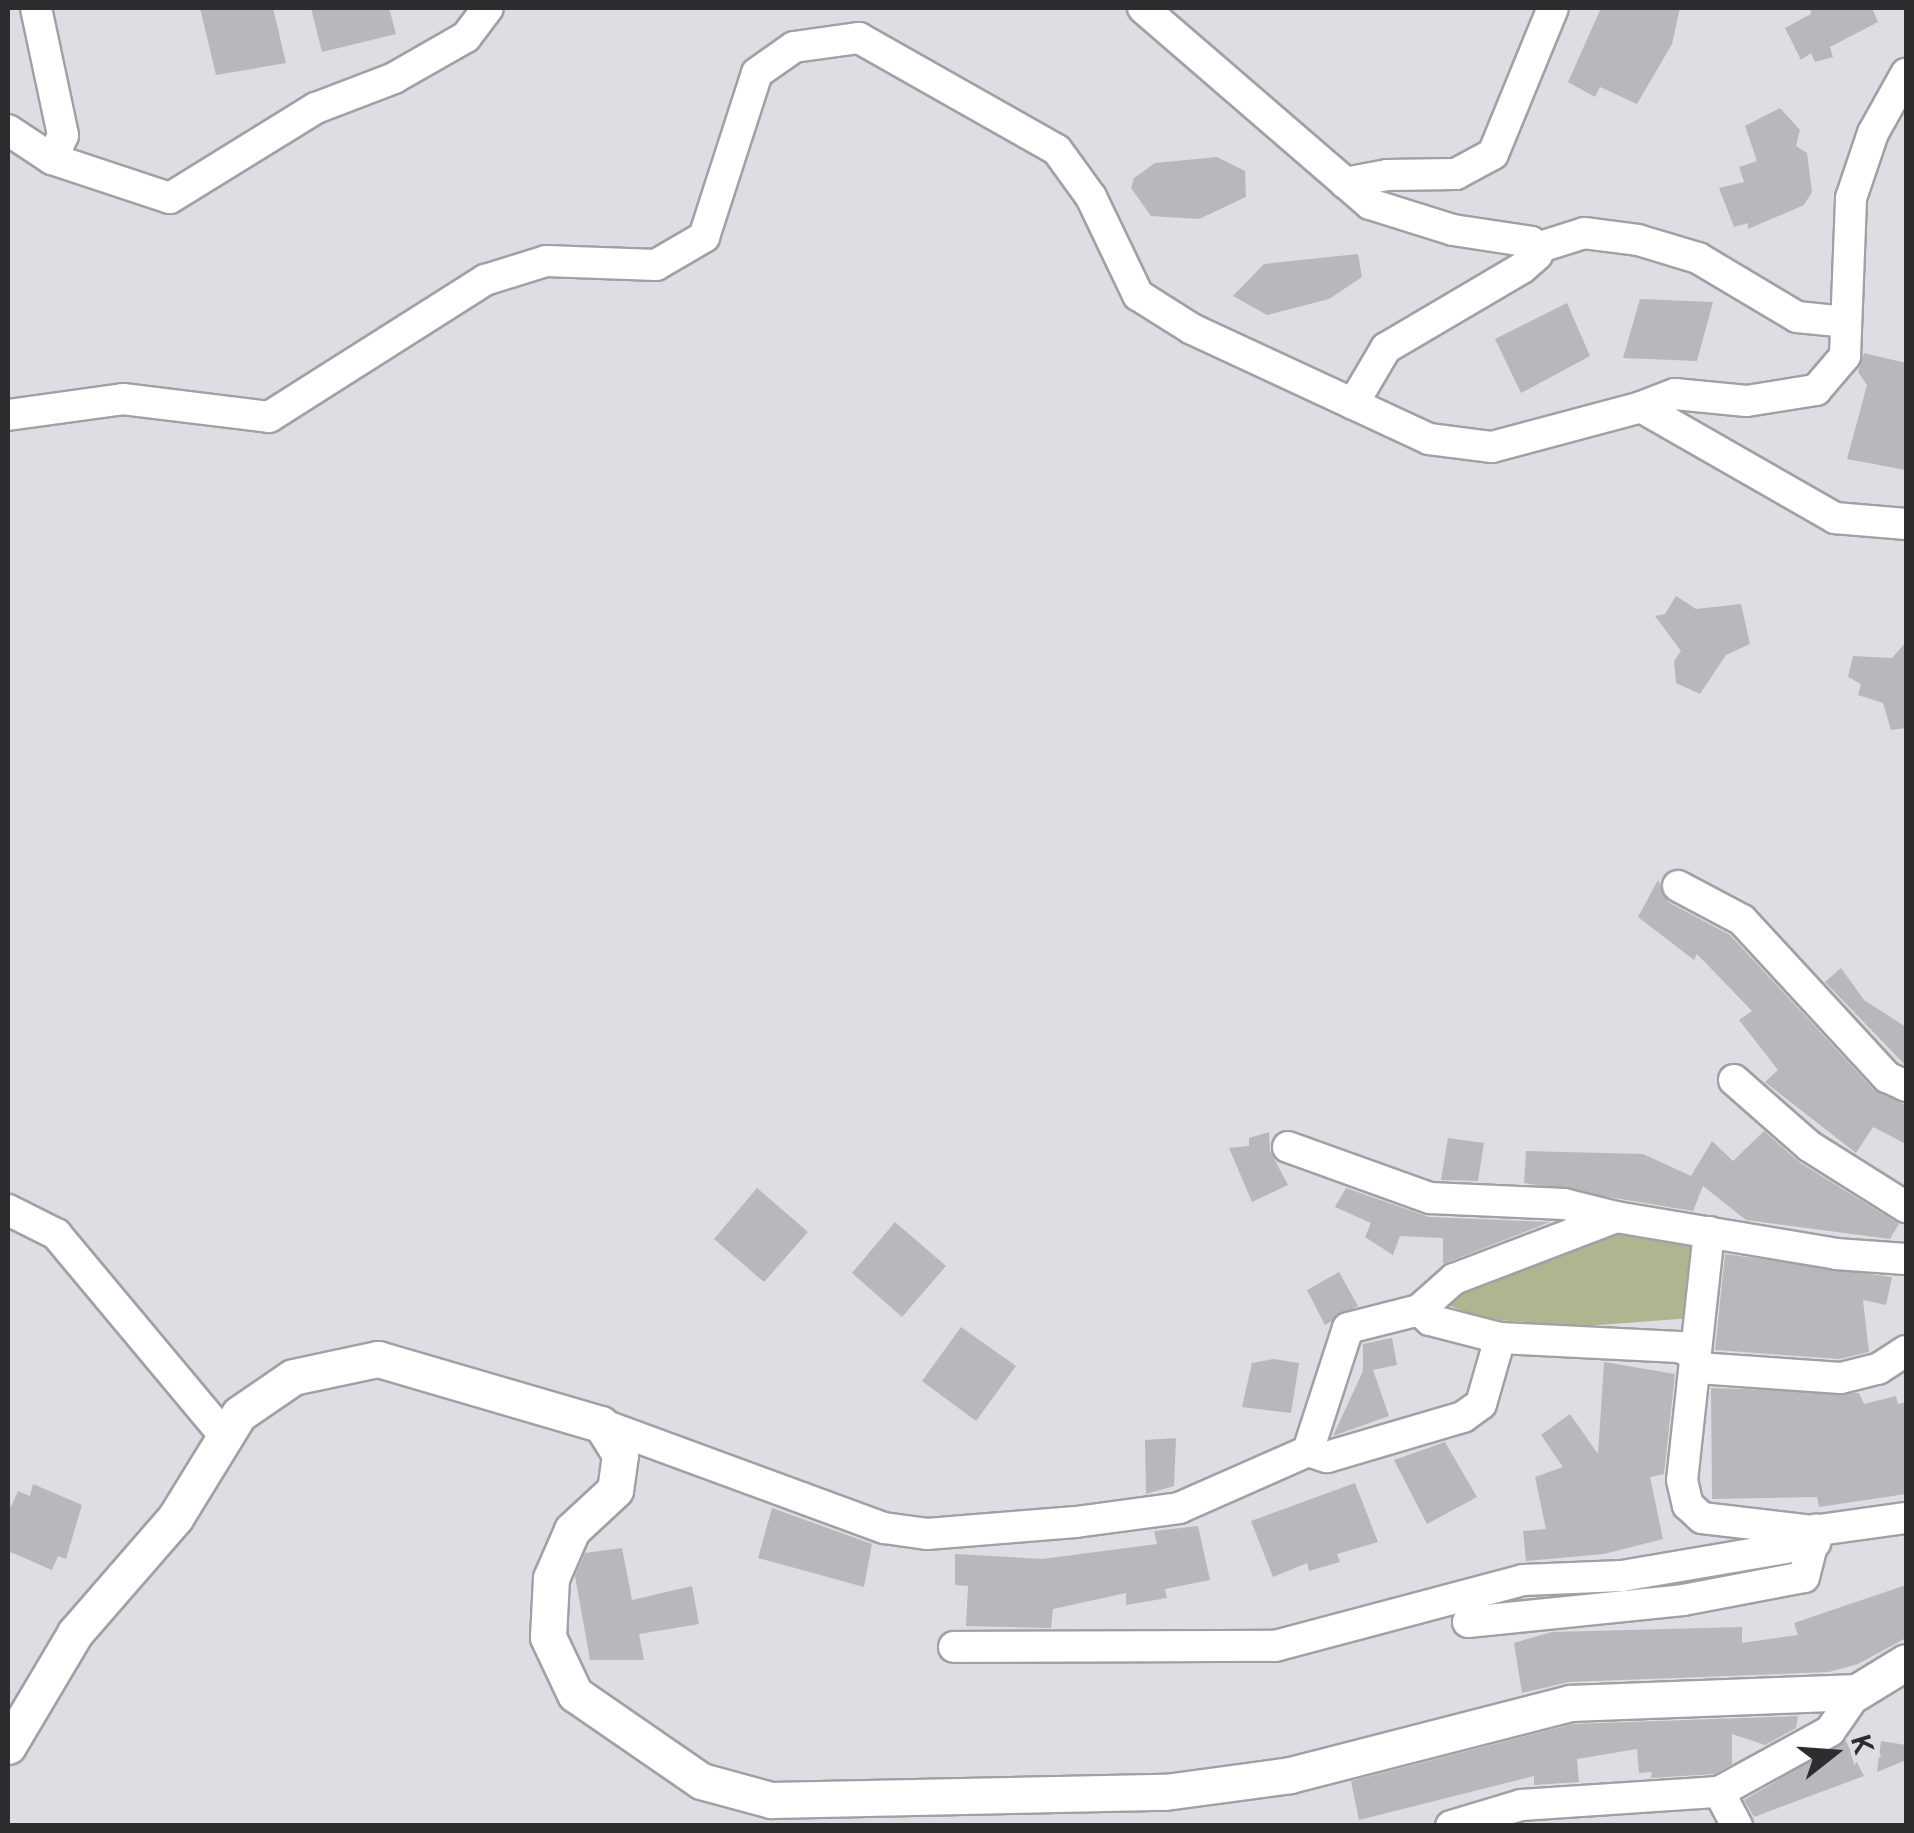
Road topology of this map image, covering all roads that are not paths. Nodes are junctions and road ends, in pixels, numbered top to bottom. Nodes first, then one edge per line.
1 (36, 8) edge
2 (488, 8) edge
3 (1144, 8) edge
4 (1553, 8) edge
5 (1906, 74) edge
6 (8, 130) edge
7 (52, 159) junction
8 (1346, 183) junction
9 (1534, 249) junction
10 (1846, 322) junction
11 (1353, 404) junction
12 (1641, 407) junction
13 (8, 415) edge
14 (1906, 524) edge
15 (1678, 886) dead end
16 (1734, 1080) dead end
17 (1906, 1086) edge
18 (1288, 1147) dead end
19 (1906, 1208) edge
20 (8, 1210) edge
21 (1616, 1217) junction
22 (1709, 1232) junction
23 (1906, 1259) edge
24 (1419, 1310) junction
25 (1500, 1338) junction
26 (1906, 1352) edge
27 (1698, 1368) junction
28 (602, 1424) junction
29 (225, 1436) junction
30 (1308, 1451) junction
31 (1906, 1518) edge
32 (1816, 1537) junction
33 (1468, 1622) dead end
34 (954, 1647) dead end
35 (1906, 1662) edge
36 (1857, 1692) junction
37 (8, 1746) edge
38 (1720, 1792) junction
39 (1451, 1826) edge
40 (1737, 1826) edge

1 - 7 street
2 - 7 street
3 - 8 street
4 - 8 street
5 - 10 street
6 - 7 street
8 - 9 street
9 - 10 street
9 - 11 street
10 - 12 street
11 - 12 street
11 - 13 street
12 - 14 street
15 - 17 street
16 - 19 street
18 - 21 street
20 - 29 street
21 - 22 street
21 - 24 street
22 - 23 street
22 - 27 street
24 - 25 street
24 - 30 street
25 - 27 street
25 - 30 street
26 - 27 street
27 - 32 street
28 - 29 street
28 - 30 street
28 - 36 street
29 - 37 street
31 - 32 street
32 - 33 street
32 - 34 street
35 - 36 street
36 - 38 street
38 - 39 street
38 - 40 street

